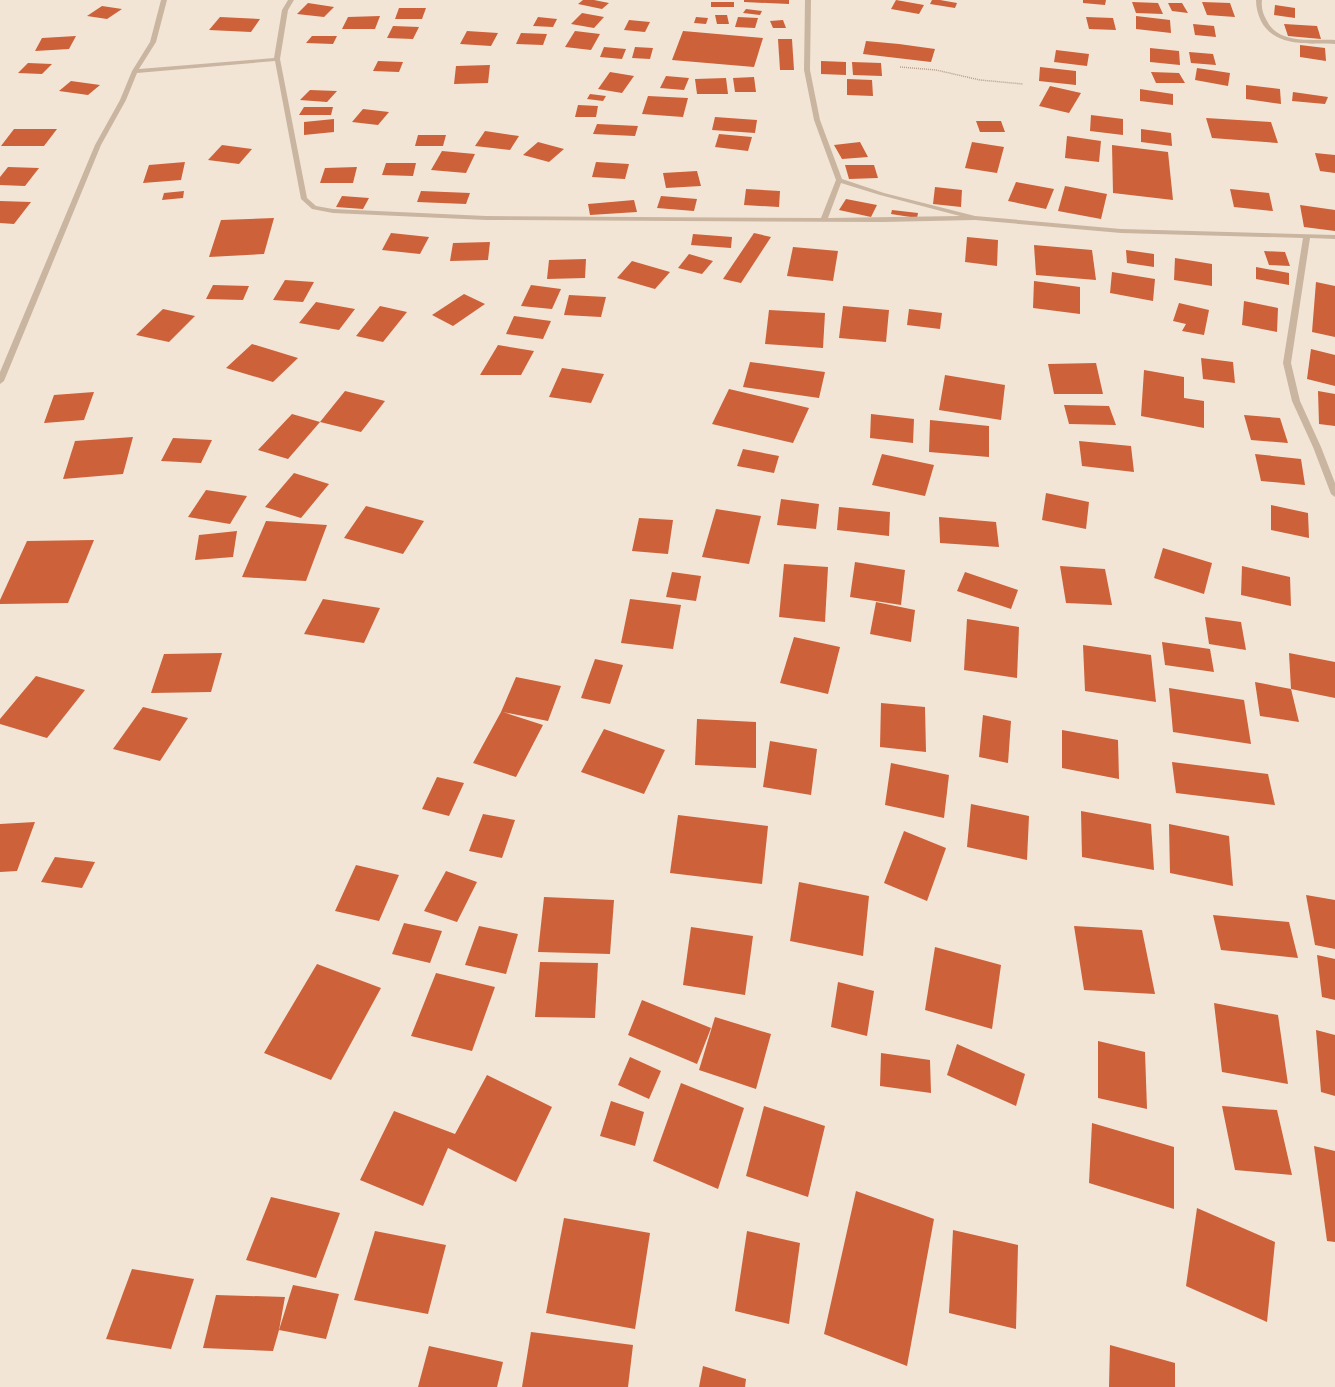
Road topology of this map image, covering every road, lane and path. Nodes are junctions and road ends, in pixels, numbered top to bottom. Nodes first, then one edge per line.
1 (164, 0) edge
2 (291, 0) edge
3 (808, 0) edge
4 (1259, 0) edge
5 (1335, 42) edge
6 (277, 59) junction
7 (900, 67) dead end
8 (135, 71) junction
9 (1023, 84) dead end
10 (839, 180) junction
11 (975, 218) junction
12 (824, 220) junction
13 (1307, 237) junction
14 (1335, 237) edge
15 (0, 381) edge
16 (1335, 494) edge

1 - 8 street
2 - 6 street
3 - 10 street
4 - 5 street
6 - 8 street
6 - 12 street
7 - 9 path
8 - 15 street
10 - 11 street
10 - 12 street
11 - 12 street
11 - 13 street
13 - 14 street
13 - 16 street

